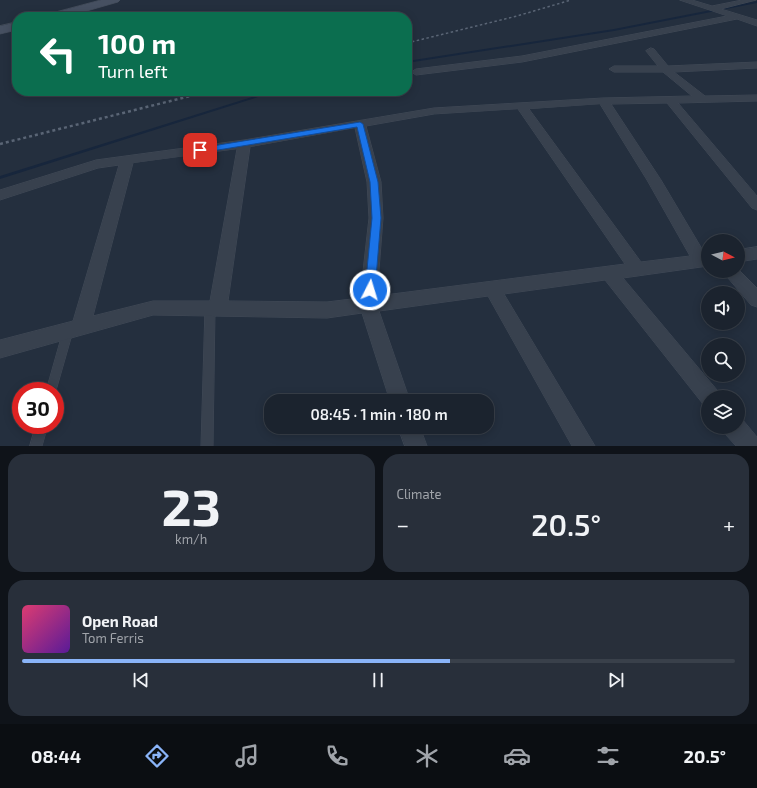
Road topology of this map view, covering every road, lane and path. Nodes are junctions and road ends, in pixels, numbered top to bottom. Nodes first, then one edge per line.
1 (114, 0) edge
2 (684, 0) edge
3 (752, 0) edge
4 (710, 9) junction
5 (71, 12) edge
6 (736, 17) junction
7 (757, 23) edge
8 (12, 27) edge
9 (0, 30) edge
10 (651, 51) dead end
11 (757, 65) edge
12 (614, 69) dead end
13 (665, 69) junction
14 (416, 72) dead end
15 (752, 98) edge
16 (669, 99) junction
17 (702, 99) junction
18 (603, 101) junction
19 (521, 105) junction
20 (757, 107) edge
21 (360, 124) junction
22 (244, 144) junction
23 (127, 160) junction
24 (3, 194) edge
25 (757, 205) edge
26 (0, 207) edge
27 (757, 253) edge
28 (701, 255) edge
29 (745, 255) edge
30 (701, 260) edge
31 (637, 269) junction
32 (609, 273) junction
33 (737, 278) edge
34 (492, 288) junction
35 (757, 300) edge
36 (368, 304) junction
37 (214, 308) junction
38 (75, 329) junction
39 (0, 349) edge
40 (55, 382) edge
41 (704, 390) edge
42 (398, 394) edge
43 (39, 434) edge
44 (412, 434) edge
45 (740, 434) edge
46 (36, 446) edge
47 (207, 446) edge
48 (416, 446) edge
49 (584, 446) edge
50 (750, 446) edge

1 - 5 street
2 - 4 street
3 - 4 street
4 - 6 street
6 - 7 street
6 - 14 street
8 - 9 street
10 - 13 street
11 - 13 street
12 - 13 street
13 - 17 street
15 - 17 street
15 - 20 street
16 - 17 street
16 - 18 street
16 - 25 street
18 - 19 street
18 - 28 street
19 - 21 street
19 - 31 street
21 - 22 street
21 - 36 street
22 - 23 street
22 - 37 street
23 - 24 street
23 - 38 street
24 - 26 street
27 - 29 street
30 - 31 street
31 - 32 street
32 - 34 street
32 - 41 street
33 - 35 street
34 - 36 street
34 - 49 street
36 - 37 street
36 - 42 street
37 - 38 street
37 - 47 lane
38 - 39 street
38 - 40 lane
43 - 46 lane
44 - 48 street
45 - 50 street

